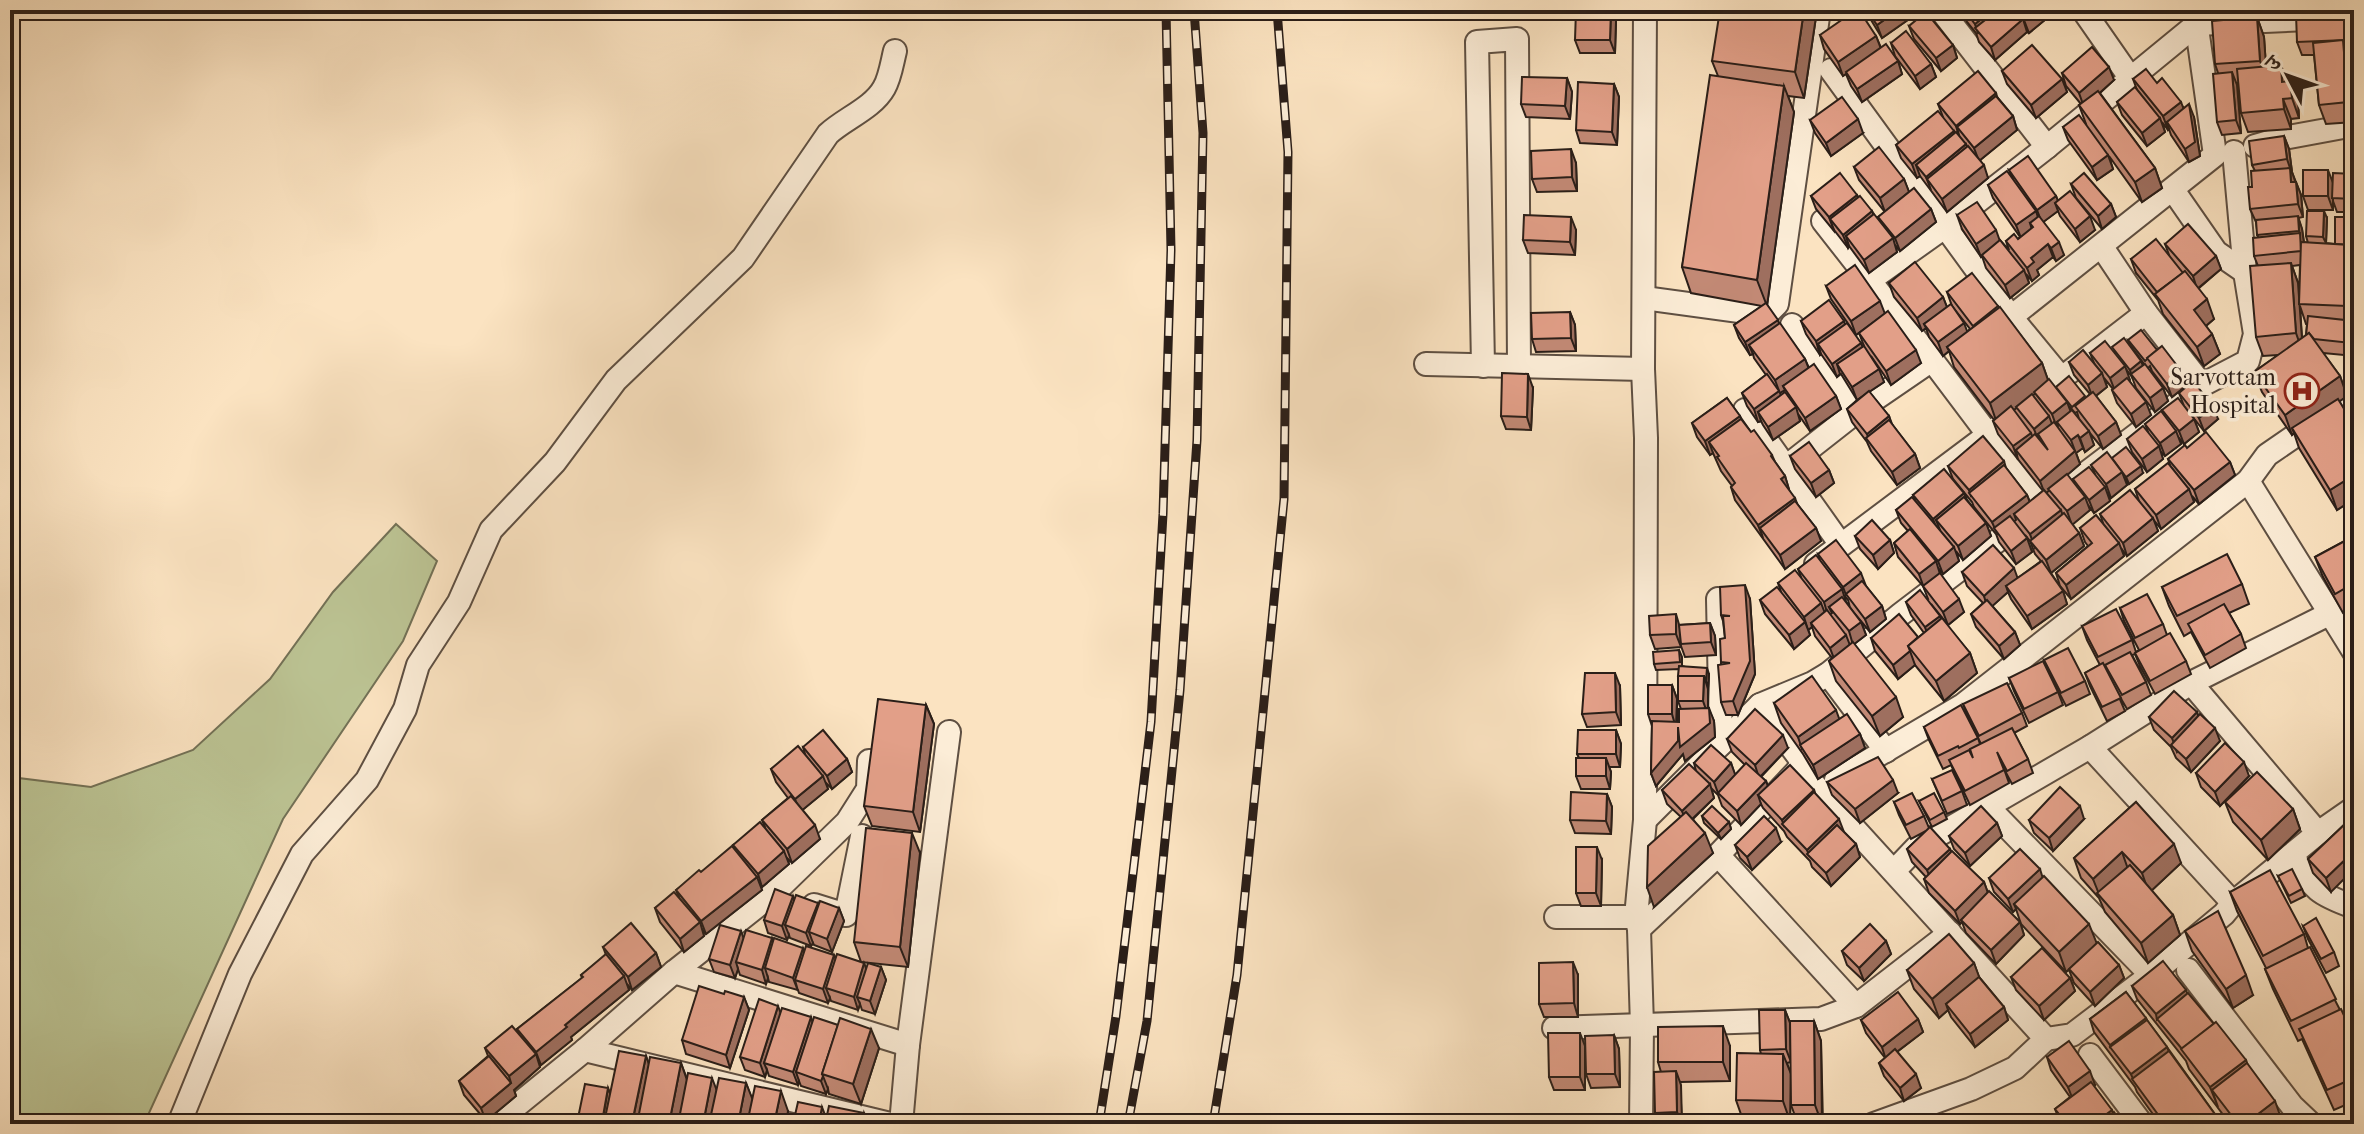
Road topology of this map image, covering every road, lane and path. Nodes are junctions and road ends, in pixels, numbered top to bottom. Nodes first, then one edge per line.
1 (1645, 10) edge
2 (1819, 10) edge
3 (1941, 10) edge
4 (2083, 10) edge
5 (2196, 17) edge
6 (2354, 17) edge
7 (895, 51) dead end
8 (1831, 70) dead end
9 (2131, 79) junction
10 (2354, 125) edge
11 (2047, 147) junction
12 (2225, 153) junction
13 (2173, 190) junction
14 (1823, 221) edge
15 (1946, 226) junction
16 (2102, 247) junction
17 (2245, 272) junction
18 (1870, 280) junction
19 (1644, 298) junction
20 (2146, 313) junction
21 (2011, 317) junction
22 (1792, 325) dead end
23 (1932, 360) junction
24 (1426, 364) dead end
25 (1519, 365) junction
26 (1483, 366) junction
27 (1643, 369) junction
28 (2062, 379) junction
29 (2202, 385) junction
30 (2354, 398) edge
31 (1745, 410) edge
32 (1856, 412) junction
33 (1988, 435) junction
34 (1785, 468) junction
35 (2248, 481) junction
36 (2042, 506) junction
37 (1841, 545) junction
38 (1798, 577) edge
39 (1718, 599) edge
40 (2329, 614) junction
41 (2354, 652) edge
42 (1828, 674) junction
43 (2191, 683) junction
44 (1760, 705) junction
45 (949, 732) dead end
46 (1721, 744) junction
47 (2090, 747) junction
48 (1886, 751) junction
49 (869, 761) edge
50 (1799, 768) junction
51 (1818, 791) junction
52 (1987, 806) junction
53 (2354, 808) edge
54 (1645, 820) junction
55 (861, 832) junction
56 (2318, 833) junction
57 (1718, 855) junction
58 (2292, 855) junction
59 (1894, 871) junction
60 (775, 892) junction
61 (2233, 903) junction
62 (2354, 907) edge
63 (1556, 917) dead end
64 (1638, 923) junction
65 (1950, 933) junction
66 (2188, 970) dead end
67 (674, 972) junction
68 (2151, 975) junction
69 (1856, 1006) junction
70 (1642, 1026) junction
71 (1554, 1028) dead end
72 (2046, 1039) junction
73 (908, 1045) junction
74 (585, 1050) junction
75 (2090, 1055) dead end
76 (179, 1124) edge
77 (494, 1124) edge
78 (890, 1124) edge
79 (901, 1124) edge
80 (1641, 1124) edge
81 (1874, 1124) edge
82 (2142, 1124) edge
83 (2311, 1124) edge

1 - 19 street
2 - 19 street
3 - 11 street
4 - 9 street
5 - 6 street
5 - 9 street
5 - 12 street
7 - 76 street
8 - 15 street
9 - 11 street
10 - 12 street
11 - 15 street
12 - 13 street
12 - 17 street
13 - 16 street
13 - 17 street
14 - 18 street
15 - 18 street
15 - 21 street
16 - 20 street
16 - 21 street
17 - 29 street
18 - 23 street
19 - 27 street
20 - 28 street
20 - 29 street
21 - 28 street
22 - 32 street
23 - 32 street
23 - 33 street
24 - 26 street
25 - 26 street
25 - 26 street
25 - 27 street
27 - 54 street
28 - 33 street
29 - 36 street
30 - 35 street
31 - 34 street
32 - 34 street
33 - 36 street
33 - 37 street
34 - 37 street
35 - 40 street
35 - 48 street
36 - 42 street
37 - 38 street
39 - 46 street
40 - 41 street
40 - 43 street
42 - 44 street
42 - 48 street
43 - 47 street
43 - 56 street
44 - 46 street
44 - 50 street
45 - 73 street
46 - 54 street
47 - 52 street
47 - 61 street
48 - 51 street
49 - 55 street
50 - 51 street
50 - 57 street
51 - 59 street
52 - 59 street
52 - 68 street
53 - 56 street
54 - 64 street
55 - 60 street
55 - 60 street
56 - 58 street
57 - 64 street
57 - 69 street
58 - 61 street
58 - 62 street
59 - 65 street
60 - 67 street
61 - 68 street
63 - 64 street
64 - 70 street
65 - 69 street
65 - 72 street
66 - 83 street
67 - 73 street
67 - 74 street
68 - 72 street
69 - 70 street
70 - 71 street
70 - 80 street
72 - 81 street
73 - 79 street
74 - 77 street
74 - 78 street
75 - 82 street

